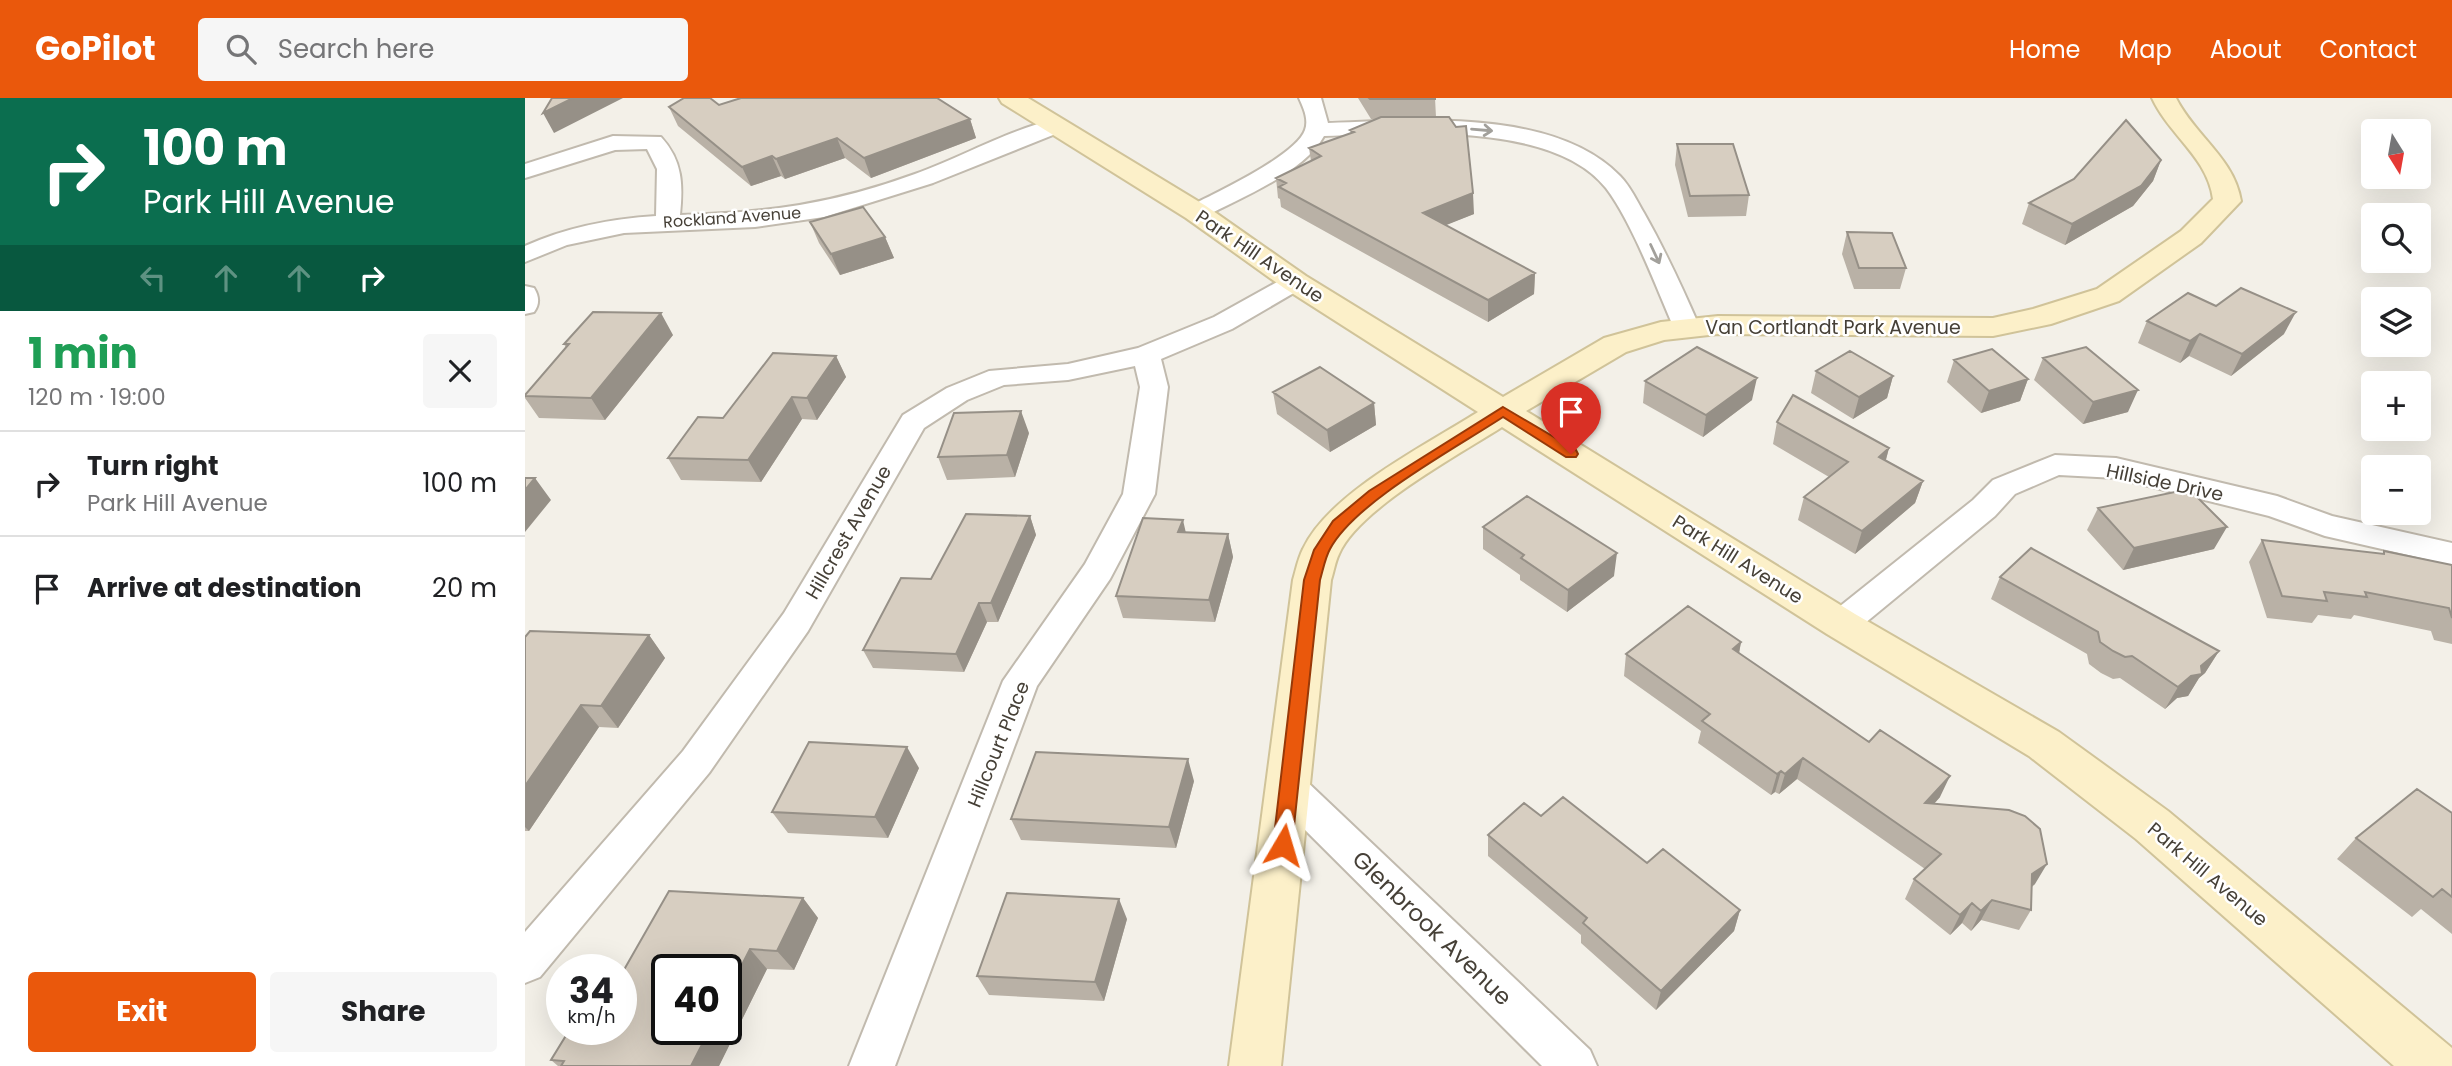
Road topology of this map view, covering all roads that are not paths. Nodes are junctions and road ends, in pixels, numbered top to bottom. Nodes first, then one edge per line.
1 (1010, 98) edge
2 (1310, 98) edge
3 (2164, 98) edge
4 (1055, 126) junction
5 (1316, 130) junction
6 (525, 171) edge
7 (1196, 212) junction
8 (667, 221) junction
9 (525, 255) edge
10 (1295, 282) junction
11 (525, 294) edge
12 (525, 306) edge
13 (1687, 328) junction
14 (1146, 355) junction
15 (1503, 411) junction
16 (2452, 554) edge
17 (1841, 624) junction
18 (1289, 789) junction
19 (525, 963) edge
20 (872, 1066) edge
21 (1255, 1066) edge
22 (1574, 1066) edge
23 (2433, 1066) edge

1 - 4 street, Park Hill Avenue
2 - 5 street
3 - 13 street, Van Cortlandt Park Avenue
4 - 7 street, Park Hill Avenue
4 - 8 street, Rockland Avenue
5 - 7 street
5 -> 13 street
6 - 8 street
7 - 10 street, Park Hill Avenue
8 - 9 street, Rockland Avenue
10 - 14 street, Hillcrest Avenue
10 - 15 street, Park Hill Avenue
11 - 12 street
13 - 15 street, Van Cortlandt Park Avenue
14 - 19 street, Hillcrest Avenue
14 - 20 street, Hillcourt Place
15 - 17 street, Park Hill Avenue
15 - 18 street, Van Cortlandt Park Avenue
16 - 17 street, Hillside Drive
17 - 23 street, Park Hill Avenue
18 - 21 street, Van Cortlandt Park Avenue
18 - 22 street, Glenbrook Avenue

